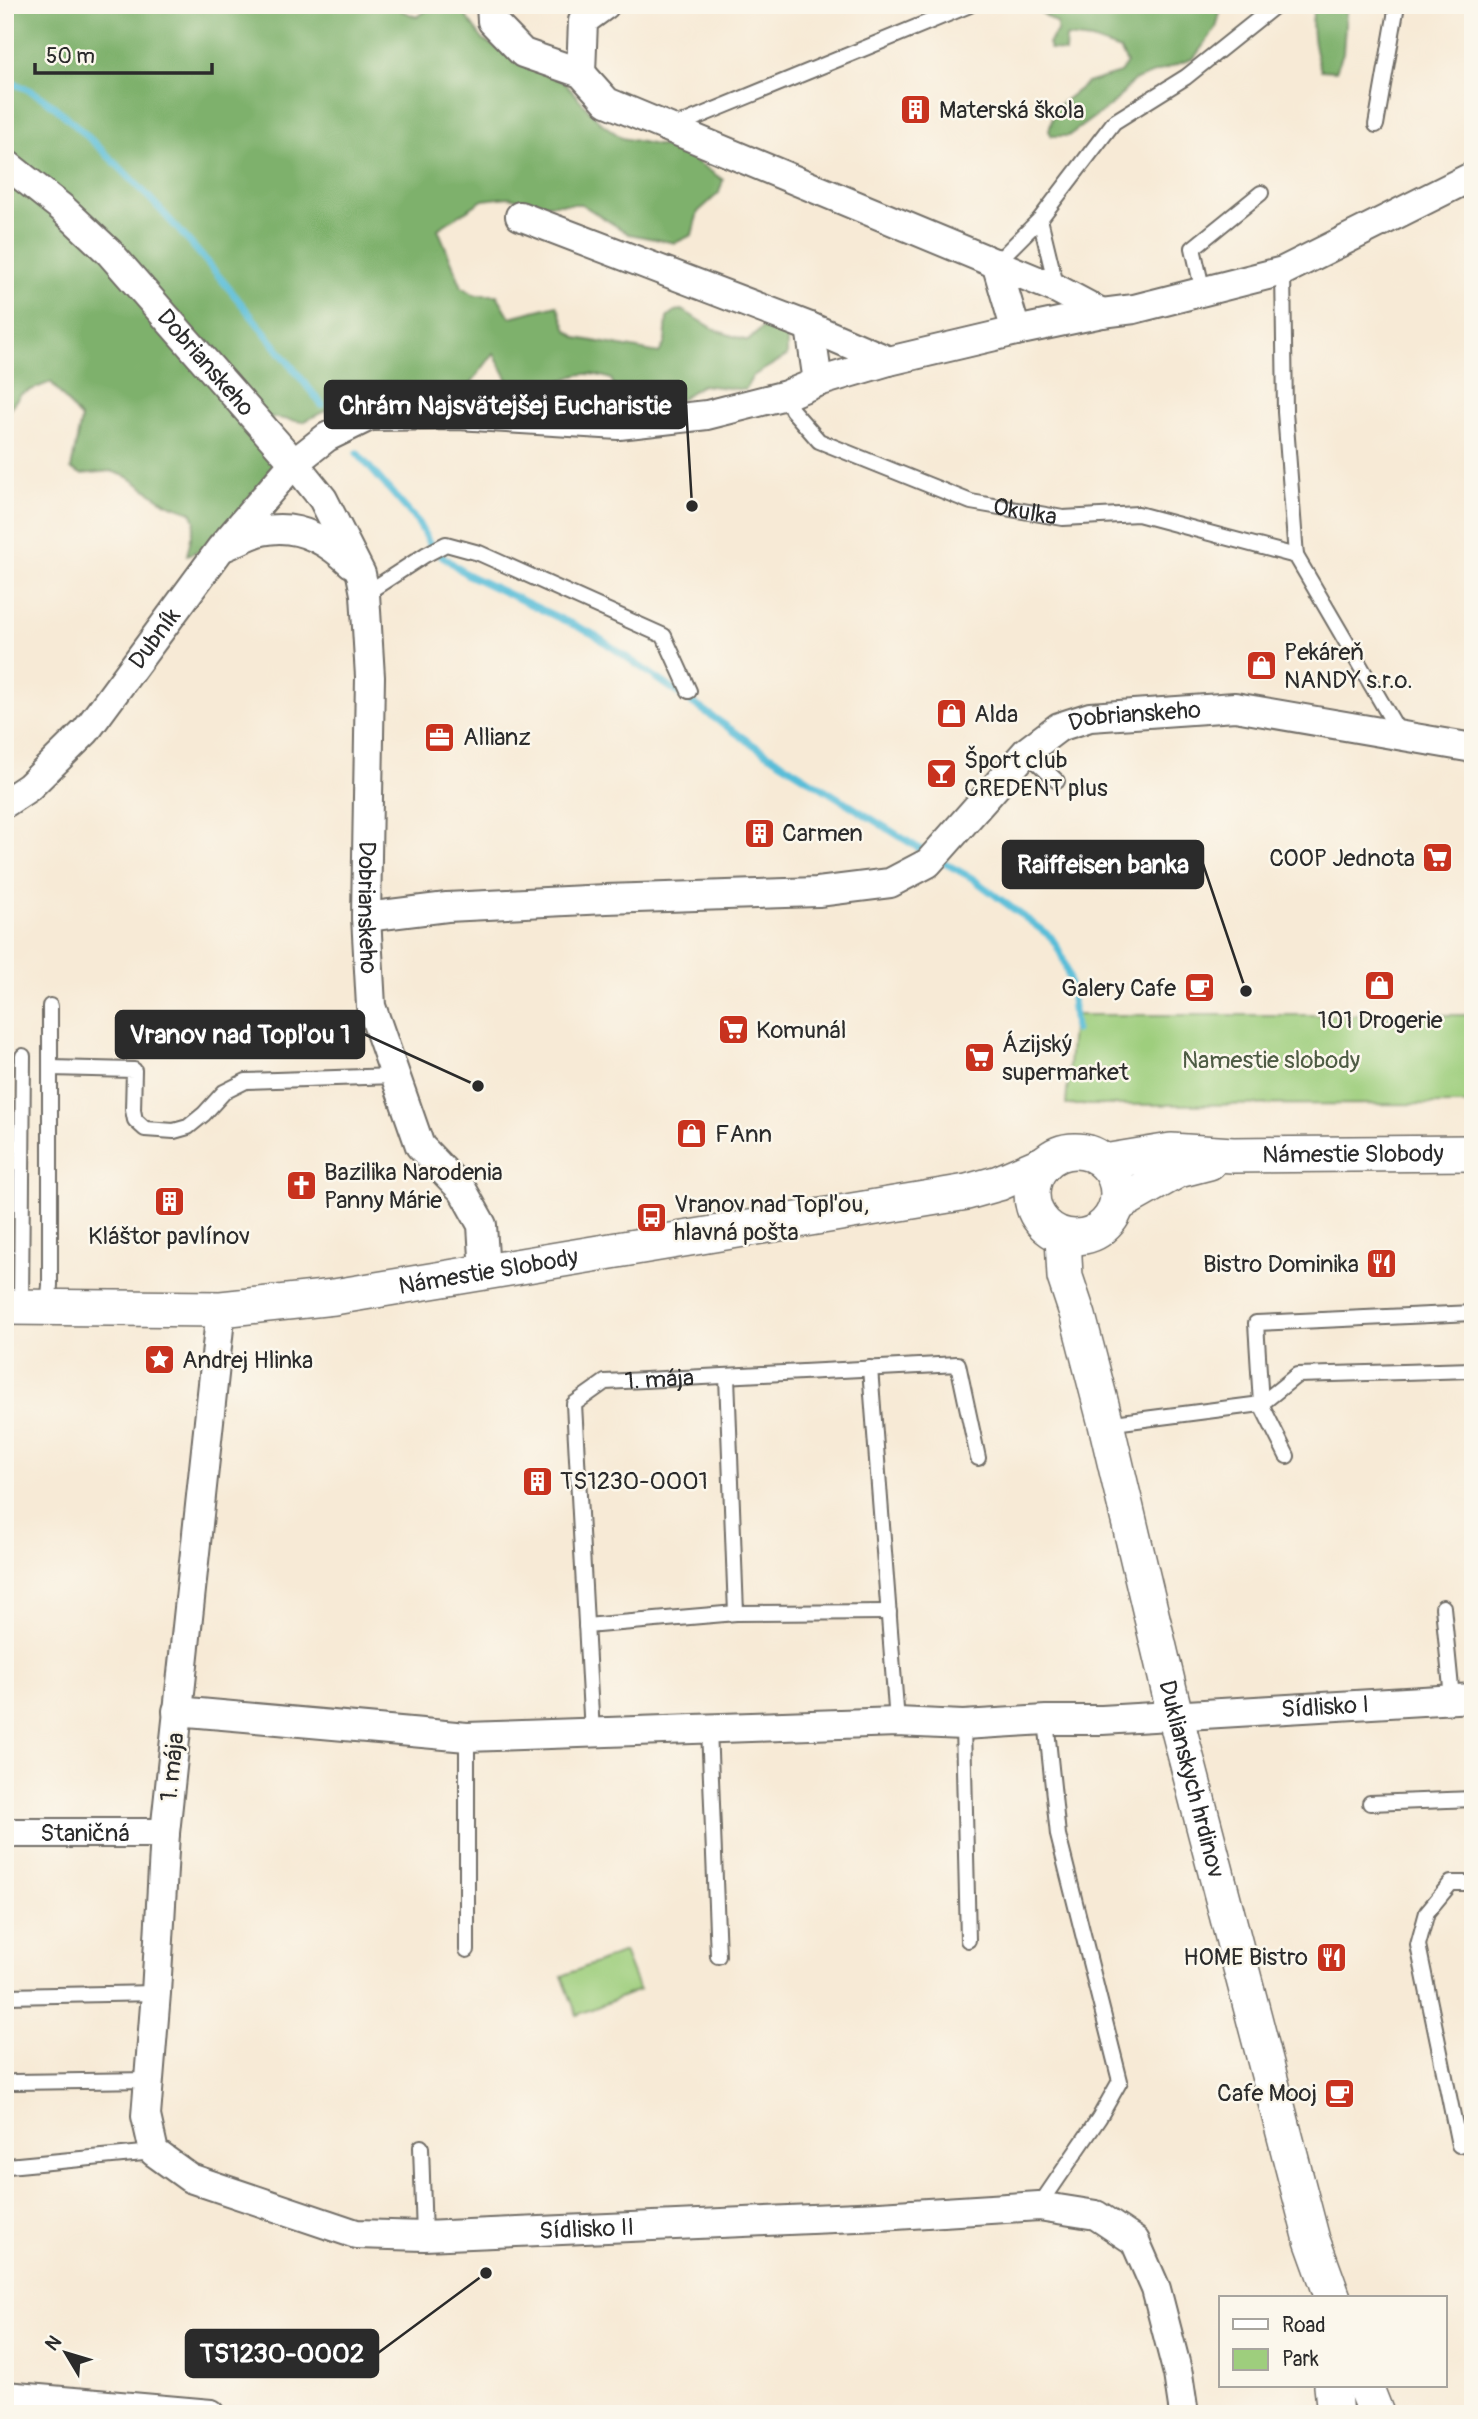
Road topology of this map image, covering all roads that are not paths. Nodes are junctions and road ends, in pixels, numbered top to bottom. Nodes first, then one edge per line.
1 (491, 5) edge
2 (604, 5) edge
3 (970, 5) edge
4 (1276, 5) edge
5 (1397, 5) edge
6 (581, 73) junction
7 (1376, 125) dead end
8 (668, 129) junction
9 (5, 163) edge
10 (1473, 176) edge
11 (1261, 192) dead end
12 (520, 216) dead end
13 (1040, 219) junction
14 (996, 263) junction
15 (1283, 271) junction
16 (1057, 289) junction
17 (1203, 292) junction
18 (1102, 313) junction
19 (810, 327) junction
20 (1016, 331) junction
21 (889, 361) junction
22 (818, 382) junction
23 (786, 395) junction
24 (294, 463) junction
25 (221, 548) junction
26 (1296, 556) junction
27 (363, 584) junction
28 (689, 691) dead end
29 (1401, 735) junction
30 (1473, 748) edge
31 (1026, 752) junction
32 (1057, 781) dead end
33 (5, 803) edge
34 (366, 917) junction
35 (50, 1006) dead end
36 (23, 1056) dead end
37 (50, 1068) junction
38 (395, 1076) junction
39 (1473, 1153) edge
40 (1233, 1155) junction
41 (1104, 1162) junction
42 (1045, 1163) junction
43 (967, 1192) junction
44 (1036, 1214) junction
45 (1111, 1216) junction
46 (1063, 1237) junction
47 (485, 1273) junction
48 (25, 1307) edge
49 (221, 1309) junction
50 (1473, 1313) edge
51 (1078, 1316) junction
52 (870, 1368) junction
53 (1473, 1370) edge
54 (727, 1377) junction
55 (1262, 1404) junction
56 (1105, 1424) junction
57 (1287, 1456) dead end
58 (978, 1458) dead end
59 (1443, 1607) dead end
60 (888, 1612) junction
61 (736, 1613) junction
62 (586, 1626) junction
63 (1462, 1698) edge
64 (177, 1711) junction
65 (1175, 1715) junction
66 (1046, 1720) junction
67 (897, 1722) junction
68 (963, 1725) junction
69 (709, 1728) junction
70 (592, 1733) junction
71 (467, 1737) junction
72 (1473, 1799) edge
73 (1370, 1803) dead end
74 (5, 1833) edge
75 (165, 1833) junction
76 (1473, 1883) edge
77 (968, 1940) dead end
78 (467, 1950) dead end
79 (718, 1955) dead end
80 (156, 1993) junction
81 (7, 1996) edge
82 (150, 2080) junction
83 (14, 2082) dead end
84 (1459, 2145) dead end
85 (421, 2147) dead end
86 (154, 2152) junction
87 (8, 2166) dead end
88 (1039, 2206) junction
89 (424, 2236) junction
90 (1312, 2240) junction
91 (1320, 2296) edge
92 (1332, 2296) edge
93 (1332, 2388) edge
94 (1366, 2388) edge
95 (5, 2396) edge
96 (211, 2414) edge
97 (1185, 2414) edge
98 (1335, 2414) edge
99 (1376, 2414) edge

1 - 6 street
2 - 6 street
3 - 8 lane
4 - 13 lane
5 - 7 lane
6 - 8 street
8 - 14 street
9 - 24 street, Dobrianskeho
10 - 15 street
11 - 17 lane
12 - 19 street
13 - 14 lane
13 - 16 lane
14 - 16 street
14 - 20 street
15 - 17 street
15 - 26 lane
16 - 18 street
17 - 18 street
18 - 20 street
19 - 21 street
19 - 22 street
20 - 21 street
21 - 22 street
22 - 23 street
23 - 24 street
23 - 26 lane, Okulka
24 - 25 street, Dubník
24 - 27 street, Dobrianskeho
25 - 27 street
25 - 33 street, Dubník
26 - 29 lane
27 - 28 lane
27 - 34 street, Dobrianskeho
29 - 30 street, Dobrianskeho
29 - 31 street, Dobrianskeho
31 - 32 lane
31 - 34 street, Dobrianskeho
34 - 38 street, Dobrianskeho
35 - 37 lane
36 - 48 lane
37 - 38 lane
37 - 48 lane
38 - 47 street, Dobrianskeho
39 - 40 street, Námestie Slobody
40 - 41 street
40 - 45 street
41 - 42 street
41 - 45 street
42 - 43 street, Námestie Slobody
42 - 44 street
43 - 44 street
43 - 47 street, Námestie Slobody
44 - 46 street
45 - 46 street
45 - 51 street
46 - 51 street, Duklianskych hrdinov
47 - 49 street, Námestie Slobody
48 - 49 street, Námestie Slobody
49 - 64 street
50 - 55 lane
51 - 56 street, Duklianskych hrdinov
52 - 54 lane, 1. mája
52 - 58 lane, 1. mája
52 - 60 lane
53 - 55 lane
54 - 61 lane
54 - 62 lane, 1. mája
55 - 56 lane
55 - 57 lane
56 - 65 street, Duklianskych hrdinov
59 - 63 lane
60 - 61 lane
60 - 67 lane
61 - 62 lane
62 - 70 lane, 1. mája
63 - 65 street, Sídlisko I
64 - 71 street, 1. mája
64 - 75 street, 1. mája
65 - 66 street, 1. mája
65 - 90 street, Duklianskych hrdinov
66 - 68 street, 1. mája
66 - 88 lane
67 - 68 street, 1. mája
67 - 69 street, 1. mája
68 - 77 lane
69 - 70 street, 1. mája
69 - 79 lane
70 - 71 street, 1. mája
71 - 78 lane
72 - 73 lane
74 - 75 street, Staničná
75 - 80 street, 1. mája
76 - 84 lane
80 - 81 lane
80 - 82 street, 1. mája
82 - 83 lane
82 - 86 street, 1. mája
85 - 89 lane
86 - 87 lane
86 - 89 street, Sídlisko II
88 - 89 street, Sídlisko II
88 - 97 street
90 - 91 street, Duklianskych hrdinov
90 - 92 street, Duklianskych hrdinov
93 - 98 street
94 - 99 street
95 - 96 street

